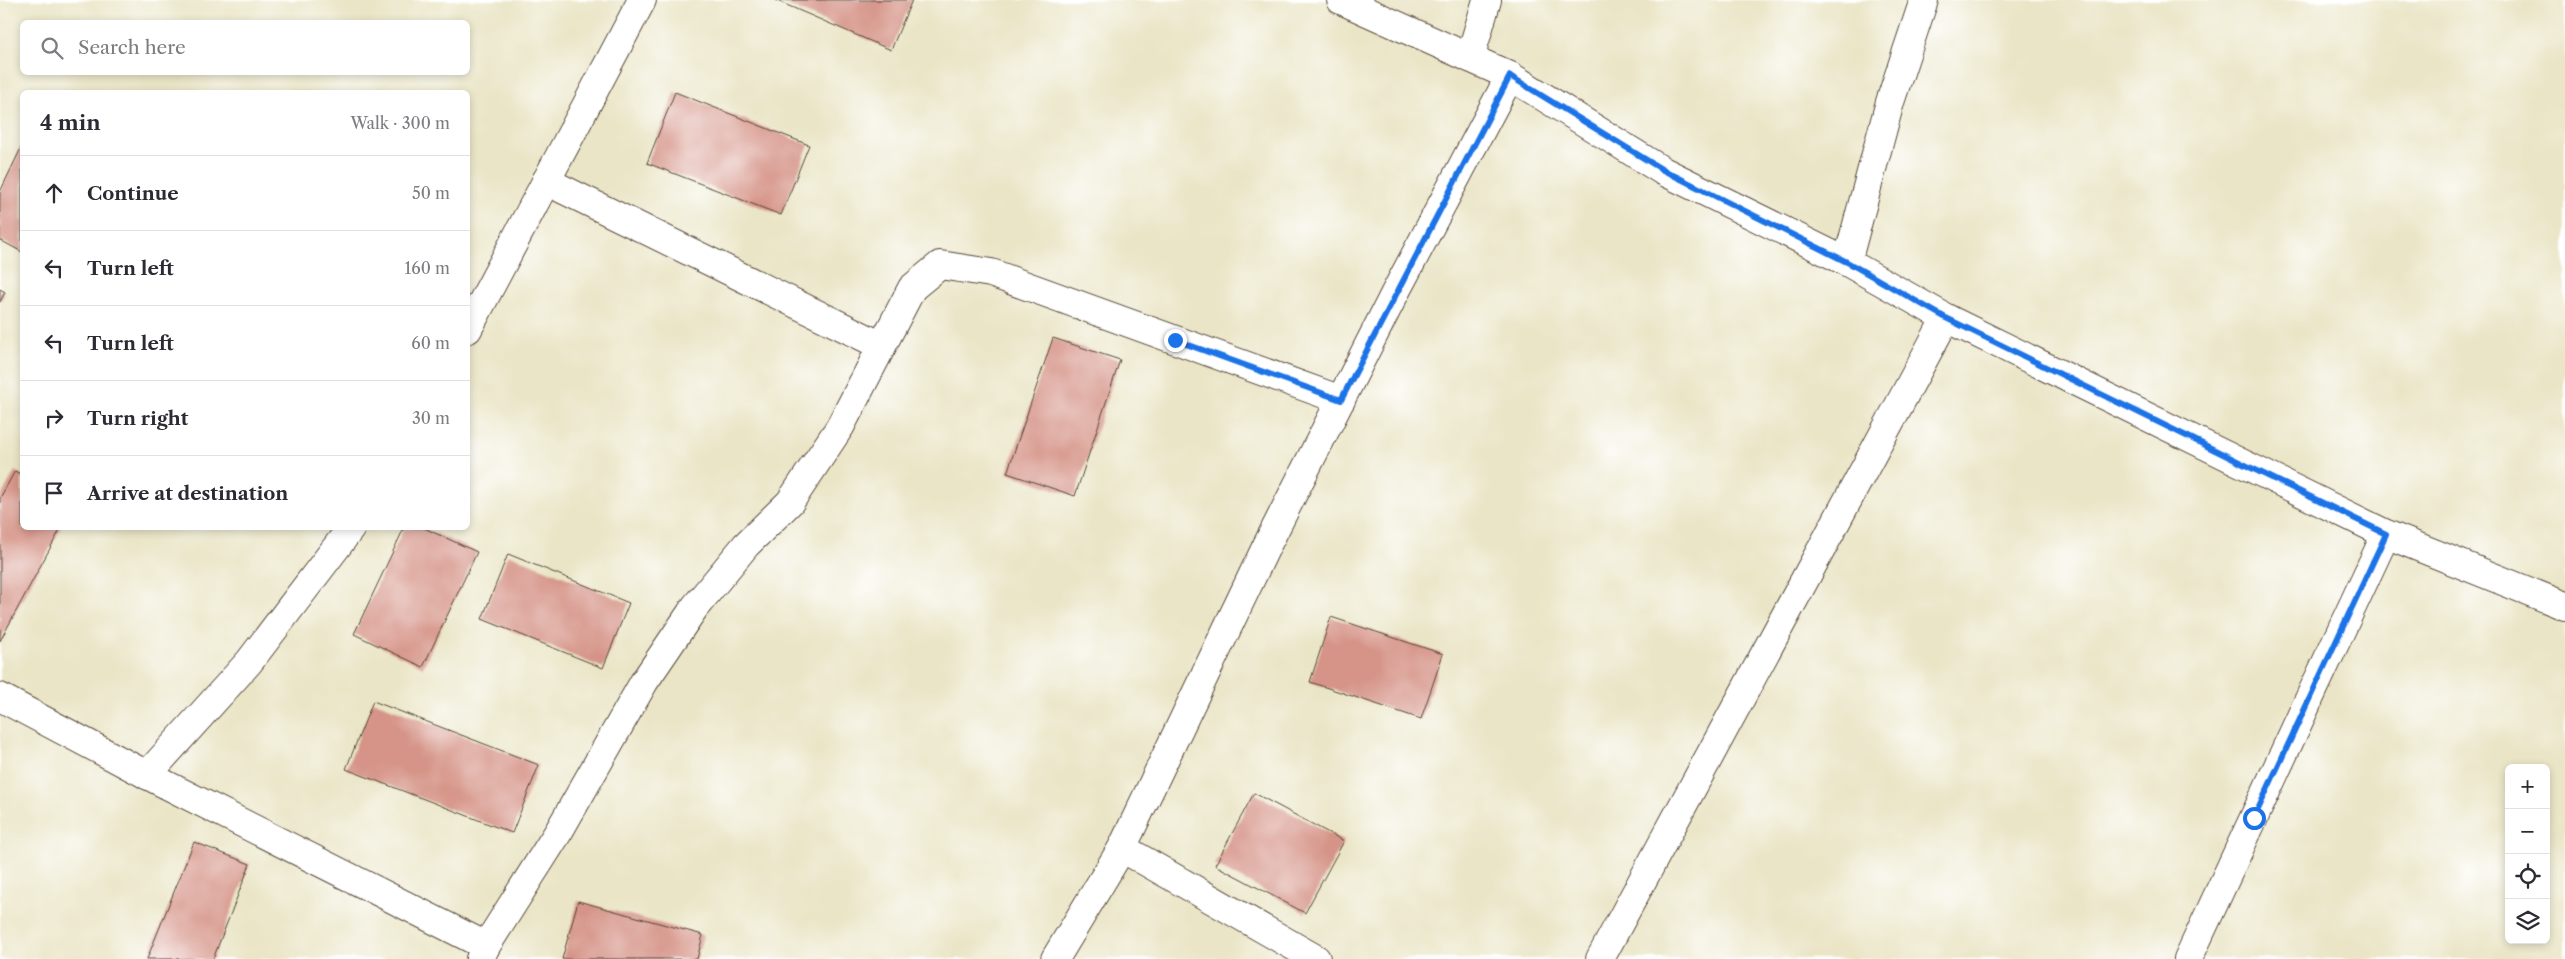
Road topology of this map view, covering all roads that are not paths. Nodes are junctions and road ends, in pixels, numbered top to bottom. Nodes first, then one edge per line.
1 (642, 0) edge
2 (1342, 0) edge
3 (1487, 0) edge
4 (1924, 0) edge
5 (1470, 58) junction
6 (1510, 76) junction
7 (546, 182) junction
8 (1847, 262) junction
9 (1946, 318) junction
10 (470, 325) edge
11 (882, 346) junction
12 (1341, 400) junction
13 (349, 530) edge
14 (2386, 534) junction
15 (2565, 606) edge
16 (0, 697) edge
17 (148, 775) junction
18 (1122, 848) junction
19 (483, 952) edge
20 (1055, 959) edge
21 (1316, 959) edge
22 (1600, 959) edge
23 (2188, 959) edge

1 - 7 street
2 - 5 street
3 - 5 street
4 - 8 street
5 - 6 street
6 - 8 street
6 - 12 street
7 - 10 street
7 - 11 street
8 - 9 street
9 - 14 street
9 - 22 street
11 - 12 street
11 - 19 street
12 - 18 street
13 - 17 street
14 - 15 street
14 - 23 street
16 - 17 street
17 - 19 street
18 - 20 street
18 - 21 street

